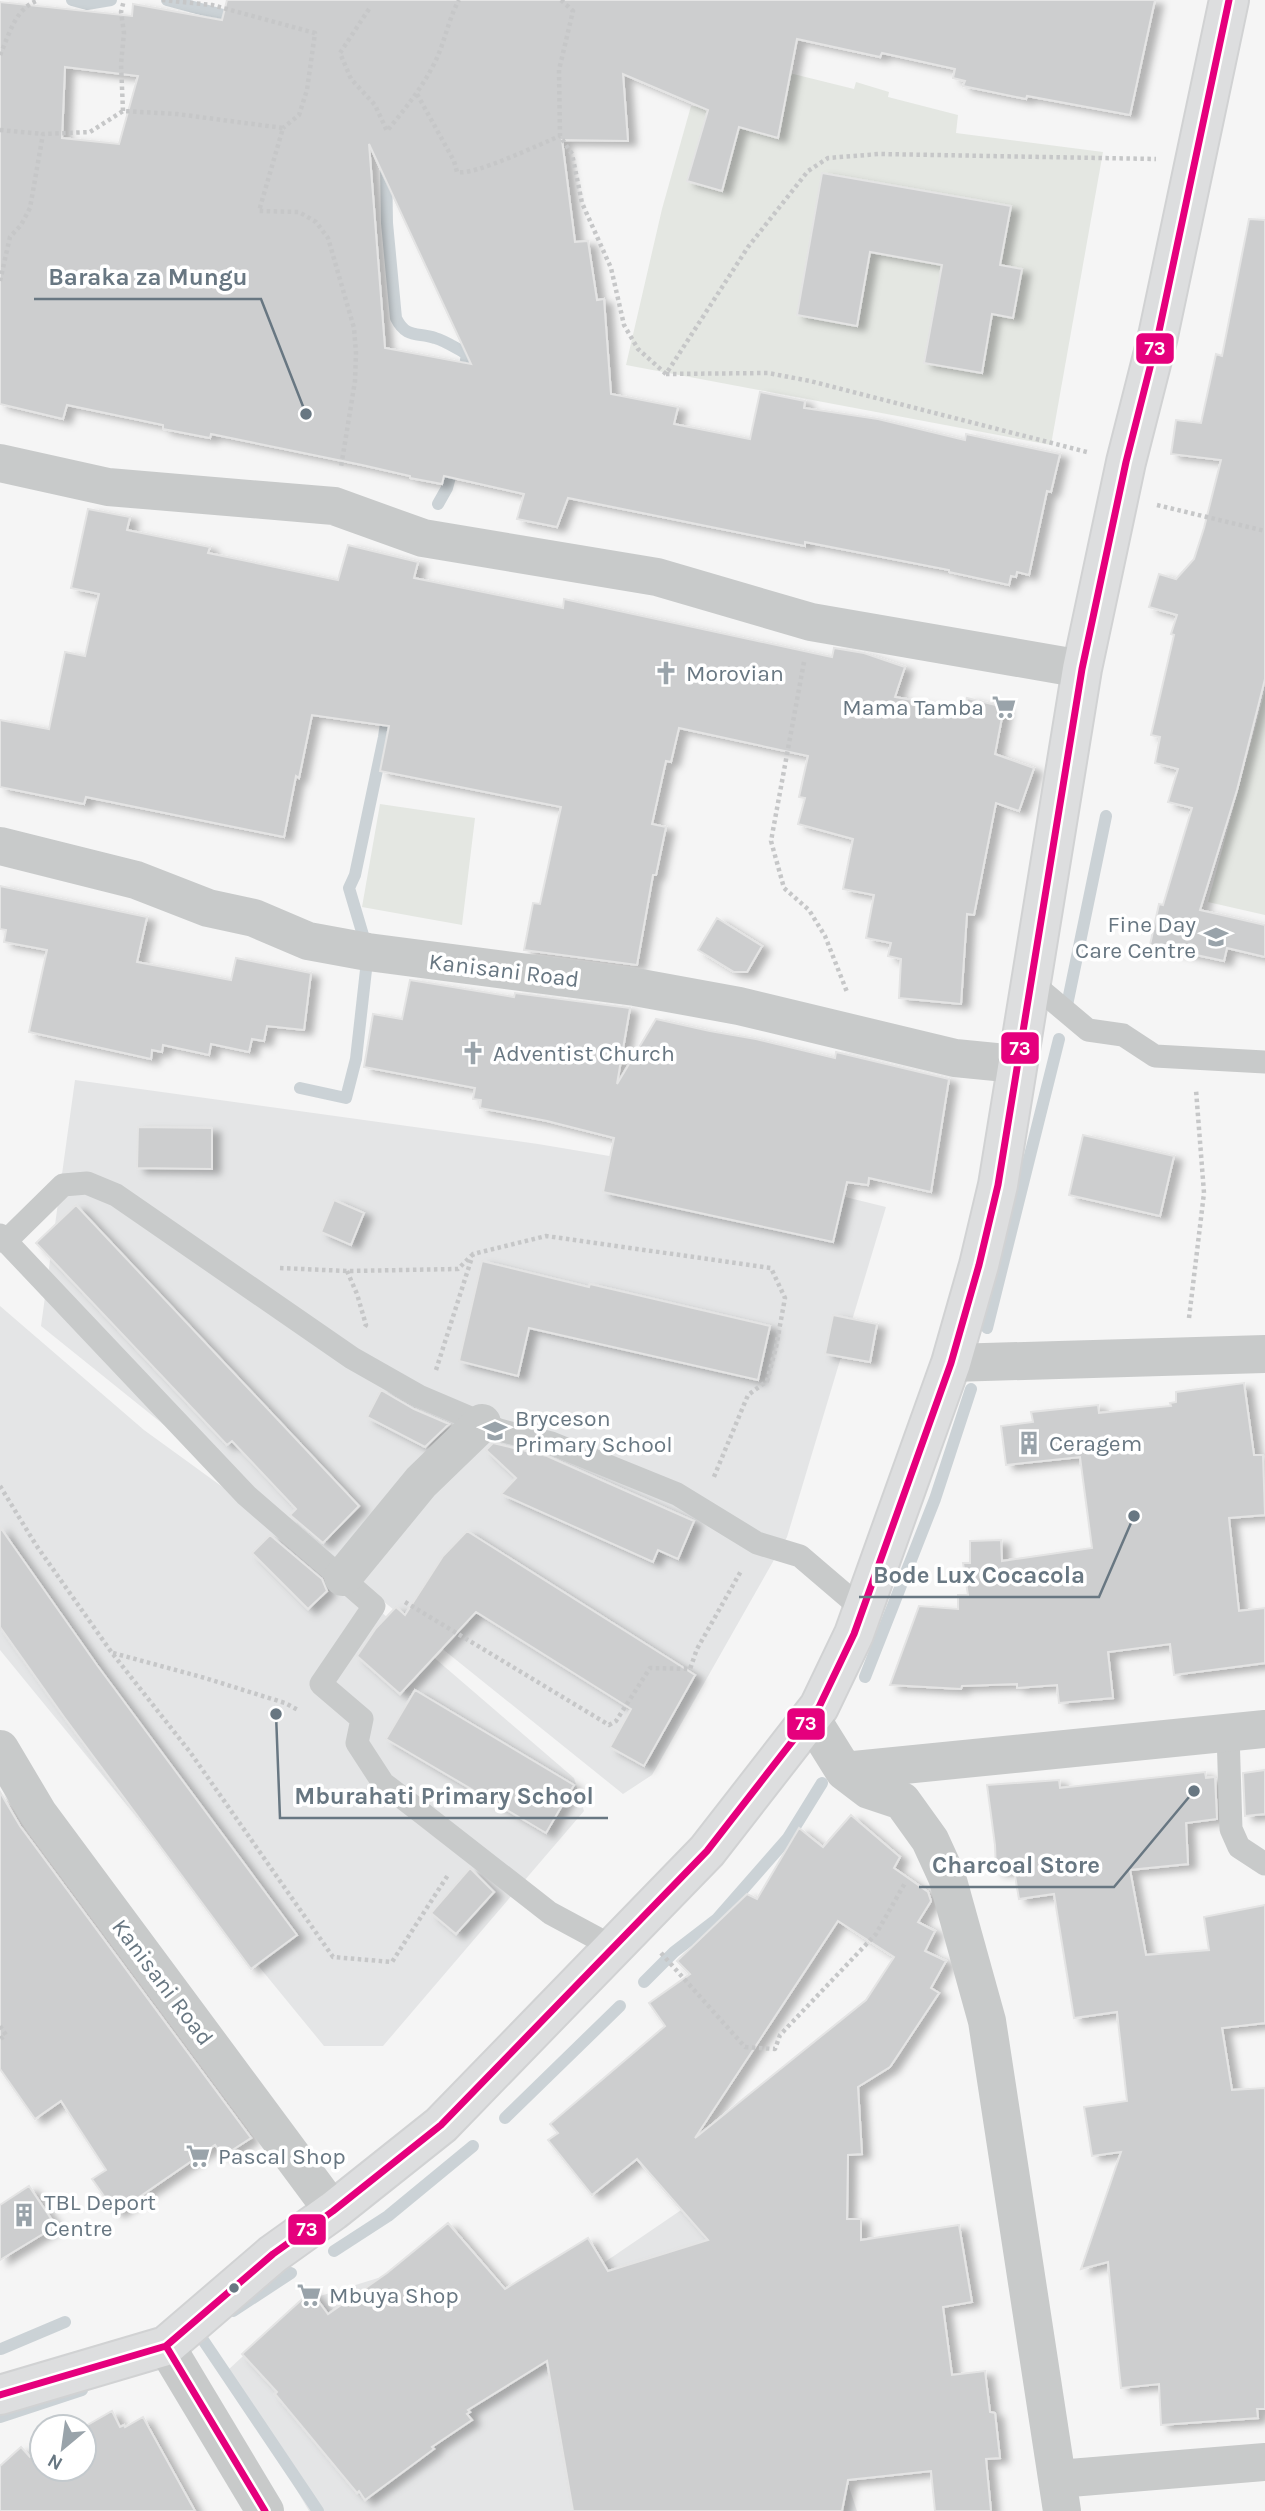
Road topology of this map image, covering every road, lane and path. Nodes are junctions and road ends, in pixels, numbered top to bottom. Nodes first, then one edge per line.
1 (39, 0) edge
2 (124, 0) edge
3 (162, 0) edge
4 (459, 0) edge
5 (561, 0) edge
6 (1228, 0) edge
7 (369, 9) dead end
8 (0, 55) edge
9 (417, 94) junction
10 (123, 111) junction
11 (283, 128) junction
12 (0, 131) edge
13 (43, 134) junction
14 (560, 136) junction
15 (1196, 160) junction
16 (0, 281) edge
17 (666, 374) junction
18 (0, 463) edge
19 (1122, 479) junction
20 (334, 506) junction
21 (1265, 531) edge
22 (811, 622) junction
23 (1082, 669) junction
24 (0, 846) edge
25 (1031, 982) junction
26 (866, 1038) junction
27 (1193, 1059) junction
28 (1265, 1062) edge
29 (1016, 1064) junction
30 (2, 1238) edge
31 (472, 1254) junction
32 (215, 1262) junction
33 (347, 1271) junction
34 (1265, 1354) edge
35 (1185, 1357) junction
36 (352, 1358) junction
37 (951, 1363) junction
38 (427, 1399) junction
39 (482, 1423) junction
40 (0, 1486) edge
41 (700, 1508) junction
42 (757, 1543) junction
43 (343, 1577) junction
44 (374, 1606) junction
45 (862, 1609) junction
46 (112, 1653) junction
47 (811, 1718) junction
48 (1265, 1729) edge
49 (1228, 1732) junction
50 (357, 1743) junction
51 (0, 1749) edge
52 (845, 1771) junction
53 (930, 1840) junction
54 (466, 1848) junction
55 (1265, 1864) edge
56 (643, 1918) junction
57 (615, 1948) junction
58 (0, 2026) edge
59 (0, 2039) edge
60 (333, 2211) junction
61 (166, 2346) junction
62 (0, 2395) edge
63 (1265, 2462) edge
64 (1060, 2495) edge
65 (265, 2511) edge

1 - 8 path
2 - 10 path
3 - 11 path
4 - 9 path
5 - 14 path
6 - 15 main road
7 - 9 path
9 - 14 path
10 - 11 path
10 - 13 path
11 - 20 path
12 - 13 path
13 - 16 path
14 - 17 path
15 - 17 path
15 - 19 main road
17 - 19 path
18 - 20 street
19 - 21 path
19 - 23 main road
20 - 22 street
22 - 23 street
22 - 26 path
23 - 25 main road
24 - 26 street, Kanisani Road
25 - 27 lane
25 - 29 main road
26 - 29 street, Kanisani Road
27 - 28 lane
27 - 35 path
29 - 37 main road
30 - 32 lane
30 - 43 lane
31 - 33 path
31 - 38 path
31 - 41 path
32 - 33 path
32 - 36 lane
33 - 36 path
34 - 35 street
35 - 37 street
36 - 38 lane
37 - 45 main road
38 - 39 lane
39 - 41 lane
39 - 43 street
40 - 46 path
41 - 42 lane
42 - 44 path
42 - 45 lane
43 - 44 lane
44 - 50 lane
45 - 47 main road
46 - 50 path
46 - 54 path
47 - 52 street
47 - 56 main road
48 - 49 street
49 - 52 street
49 - 55 lane
50 - 54 lane
51 - 60 street, Kanisani Road
52 - 53 street
53 - 56 path
53 - 64 street
54 - 57 lane
56 - 57 main road
57 - 60 main road
58 - 59 path
60 - 61 main road
61 - 62 main road
61 - 65 street
63 - 64 street

